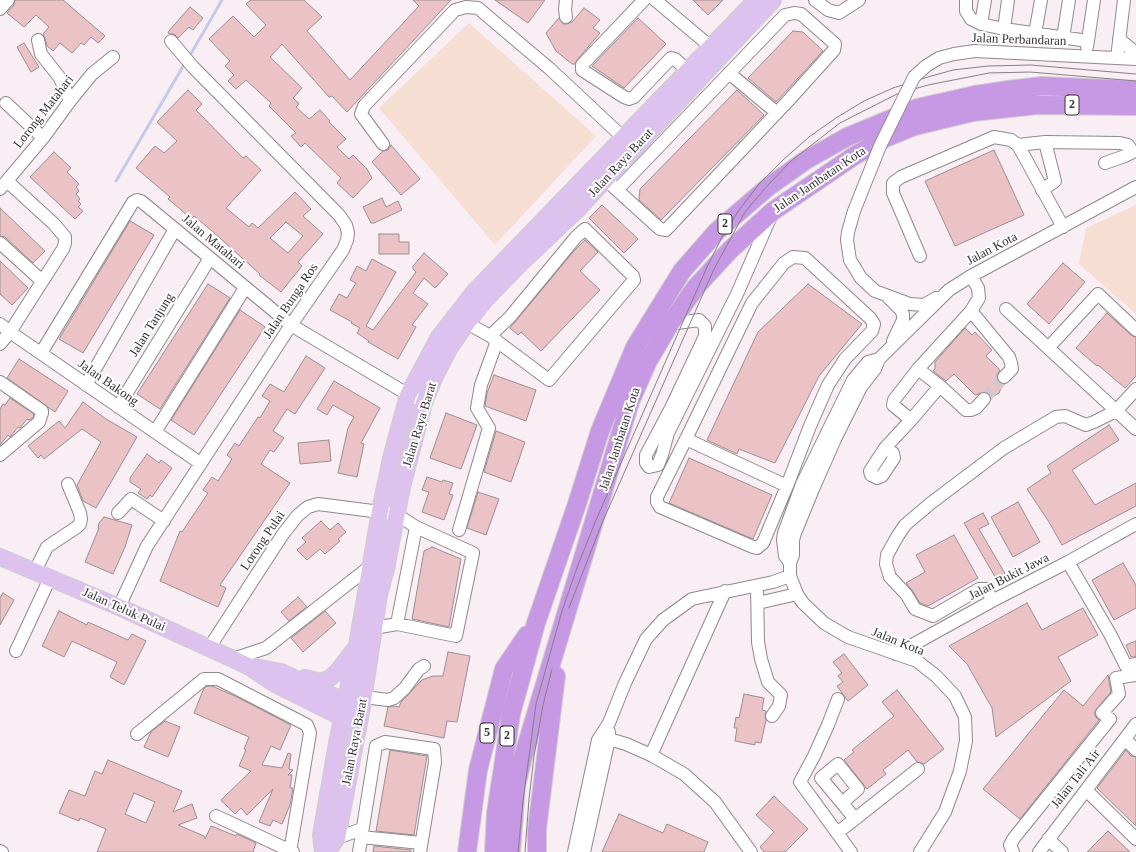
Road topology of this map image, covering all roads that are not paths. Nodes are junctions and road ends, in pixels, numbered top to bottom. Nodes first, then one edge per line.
1 (8, 0) edge
2 (566, 0) edge
3 (644, 0) edge
4 (655, 0) edge
5 (773, 0) edge
6 (815, 0) edge
7 (859, 0) edge
8 (966, 0) edge
9 (985, 0) edge
10 (1008, 0) edge
11 (1041, 0) edge
12 (1069, 0) edge
13 (1094, 0) edge
14 (1125, 0) edge
15 (759, 6) edge
16 (0, 9) edge
17 (566, 17) dead end
18 (982, 24) junction
19 (773, 27) junction
20 (1004, 29) junction
21 (1035, 34) junction
22 (1063, 38) junction
23 (1119, 39) junction
24 (38, 40) dead end
25 (1088, 40) junction
26 (171, 42) dead end
27 (716, 51) junction
28 (1136, 53) edge
29 (113, 57) dead end
30 (1085, 57) junction
31 (1117, 58) junction
32 (1136, 59) edge
33 (687, 70) junction
34 (729, 73) junction
35 (690, 90) junction
36 (1136, 90) edge
37 (70, 101) junction
38 (6, 103) dead end
39 (700, 104) junction
40 (1136, 106) edge
41 (777, 113) junction
42 (623, 136) junction
43 (43, 138) junction
44 (1045, 142) junction
45 (383, 144) dead end
46 (1018, 145) junction
47 (635, 148) junction
48 (1105, 164) dead end
49 (4, 185) edge
50 (612, 185) junction
51 (1136, 188) edge
52 (1042, 190) junction
53 (577, 210) junction
54 (773, 211) junction
55 (1063, 227) junction
56 (175, 229) junction
57 (576, 237) junction
58 (0, 243) edge
59 (920, 256) dead end
60 (210, 258) junction
61 (971, 276) junction
62 (42, 281) junction
63 (245, 288) junction
64 (949, 290) junction
65 (886, 295) junction
66 (1006, 309) dead end
67 (971, 311) junction
68 (461, 319) junction
69 (0, 324) edge
70 (291, 324) junction
71 (670, 324) junction
72 (1136, 330) edge
73 (10, 332) junction
74 (494, 338) junction
75 (0, 344) edge
76 (1048, 348) junction
77 (889, 349) junction
78 (41, 353) junction
79 (918, 369) junction
80 (1004, 377) tunnel mouth
81 (0, 382) edge
82 (86, 385) junction
83 (940, 386) junction
84 (1136, 388) edge
85 (408, 395) junction
86 (984, 399) tunnel mouth
87 (424, 403) junction
88 (118, 407) junction
89 (1116, 411) junction
90 (911, 420) junction
91 (810, 426) junction
92 (1136, 429) edge
93 (155, 432) junction
94 (832, 435) junction
95 (686, 440) junction
96 (885, 448) dead end
97 (0, 456) edge
98 (200, 463) junction
99 (68, 484) dead end
100 (787, 486) junction
101 (118, 512) dead end
102 (388, 513) junction
103 (164, 521) junction
104 (1136, 524) edge
105 (416, 527) junction
106 (458, 530) dead end
107 (0, 557) edge
108 (1068, 562) junction
109 (372, 565) junction
110 (35, 571) junction
111 (790, 576) junction
112 (50, 578) junction
113 (757, 586) junction
114 (725, 592) junction
115 (797, 594) junction
116 (992, 601) junction
117 (758, 603) junction
118 (119, 607) junction
119 (536, 623) junction
120 (397, 624) junction
121 (563, 626) junction
122 (374, 628) junction
123 (357, 645) junction
124 (209, 648) junction
125 (16, 651) dead end
126 (896, 654) junction
127 (232, 659) junction
128 (1136, 664) edge
129 (248, 666) junction
130 (424, 666) dead end
131 (281, 672) junction
132 (1136, 675) edge
133 (838, 699) dead end
134 (346, 702) junction
135 (360, 716) junction
136 (772, 716) dead end
137 (343, 718) junction
138 (1136, 724) edge
139 (137, 734) dead end
140 (1125, 739) junction
141 (604, 740) junction
142 (376, 746) junction
143 (1136, 750) edge
144 (651, 755) junction
145 (918, 768) dead end
146 (1086, 790) junction
147 (842, 803) dead end
148 (216, 816) dead end
149 (855, 819) junction
150 (362, 833) junction
151 (837, 833) junction
152 (338, 838) junction
153 (1048, 838) junction
154 (1136, 839) edge
155 (421, 847) edge
156 (291, 852) edge
157 (323, 852) edge
158 (327, 852) edge
159 (359, 852) edge
160 (466, 852) edge
161 (494, 852) edge
162 (511, 852) edge
163 (537, 852) edge
164 (574, 852) edge
165 (584, 852) edge
166 (751, 852) edge
167 (851, 852) edge
168 (920, 852) edge
169 (1013, 852) edge
170 (1039, 852) edge
171 (1062, 852) edge

1 - 16 street
2 - 17 street
3 - 33 street
4 - 27 street
5 - 15 main road, Jalan Raya Barat
6 - 7 street
8 - 18 street
9 - 18 street
10 - 20 street
11 - 21 street
12 - 22 street
13 - 25 street
14 - 23 street
15 - 19 street
15 - 27 main road, Jalan Raya Barat
18 - 20 street
19 - 34 street
19 - 41 street
20 - 21 street
21 - 22 street
22 - 25 street
23 - 28 street
23 - 31 street
24 - 37 street
25 - 30 street
26 - 70 street, Jalan Bunga Ros
27 - 33 main road, Jalan Raya Barat
27 - 35 main road, Jalan Raya Barat
29 - 37 street, Lorong Matahari
30 - 31 street, Jalan Perbandaran
30 - 65 street, Jalan Perbandaran, bridge
31 - 32 street, Jalan Perbandaran
33 - 42 main road, Jalan Raya Barat
34 - 39 street
34 - 41 street
35 - 39 street
35 - 47 main road, Jalan Raya Barat
36 - 119 highway, Jalan Jambatan Kota / 2
37 - 43 street, Lorong Matahari
38 - 43 street
39 - 50 street
40 - 54 highway, Jalan Jambatan Kota / 2
41 - 50 street
42 - 45 street
42 - 47 street
42 - 68 main road, Jalan Raya Barat
43 - 49 street, Lorong Matahari
44 - 46 street
44 - 48 street
44 - 52 street
46 - 52 street
46 - 59 street
47 - 50 main road, Jalan Raya Barat
49 - 62 street
50 - 53 main road, Jalan Raya Barat
51 - 55 street, Jalan Kota
52 - 55 street
53 - 57 street
53 - 68 main road, Jalan Raya Barat
54 - 71 highway, Jalan Jambatan Kota / 2
54 - 71 street
55 - 61 street, Jalan Kota
56 - 60 street, Jalan Matahari
56 - 78 street, Jalan Matahari
56 - 82 street
57 - 74 street
57 - 74 street
58 - 62 street
60 - 63 street, Jalan Matahari
60 - 88 street, Jalan Tanjung
61 - 64 street, Jalan Kota
61 - 67 street
62 - 73 street
63 - 70 street, Jalan Matahari
63 - 93 street
64 - 65 street, Jalan Perbandaran
64 - 77 street, Jalan Kota
65 - 77 street
66 - 76 street
67 - 79 street
67 - 80 street
68 - 74 street
68 - 85 main road, Jalan Raya Barat
68 - 87 main road, Jalan Raya Barat
69 - 73 street, Jalan Bakong
70 - 85 street, Jalan Matahari
70 - 98 street, Jalan Bunga Ros
71 - 121 highway, Jalan Jambatan Kota / 2
72 - 76 street
73 - 75 street
73 - 78 street, Jalan Bakong
74 - 106 street
76 - 89 street
77 - 94 street, Jalan Kota
78 - 82 street, Jalan Bakong
79 - 83 street
79 - 90 street
81 - 97 street
82 - 88 street, Jalan Bakong
83 - 86 street
83 - 90 street
84 - 89 street
85 - 87 street, Jalan Matahari
85 - 102 main road, Jalan Raya Barat
87 - 102 main road, Jalan Raya Barat
88 - 93 street, Jalan Bakong
89 - 92 street
89 - 116 street
90 - 96 street
91 - 94 street
91 - 95 street
91 - 100 street
93 - 98 street, Jalan Bakong
94 - 111 street, Jalan Kota
95 - 100 street
95 - 100 street
98 - 103 street, Jalan Bunga Ros
99 - 110 street
101 - 103 street
102 - 105 street
102 - 109 main road, Jalan Raya Barat
102 - 122 main road, Jalan Raya Barat
102 - 124 street, Lorong Pulai
103 - 118 street, Jalan Bunga Ros
104 - 108 street, Jalan Bukit Jawa
105 - 120 street
105 - 120 street
107 - 110 main road, Jalan Teluk Pulai
108 - 116 street, Jalan Bukit Jawa
108 - 128 street
109 - 123 main road, Jalan Raya Barat
109 - 127 street
110 - 112 main road, Jalan Teluk Pulai
111 - 113 street
111 - 115 street, Jalan Kota
112 - 118 main road, Jalan Teluk Pulai
112 - 125 street
113 - 114 street
113 - 117 street
114 - 141 street
114 - 144 street
115 - 117 street
115 - 126 street, Jalan Kota
116 - 126 street, Jalan Bukit Jawa
117 - 136 street
118 - 124 main road, Jalan Teluk Pulai
119 - 160 highway, 5
119 - 161 highway, 2
120 - 122 street
121 - 162 highway, Jalan Jambatan Kota / 2
121 - 163 highway
122 - 135 main road, Jalan Raya Barat
123 - 131 main road
123 - 134 main road, Jalan Raya Barat
124 - 127 main road, Jalan Teluk Pulai
126 - 168 street, Jalan Kota
127 - 129 main road, Jalan Teluk Pulai
129 - 131 main road, Jalan Teluk Pulai
129 - 137 main road, Jalan Teluk Pulai
130 - 135 street
131 - 134 main road, Jalan Teluk Pulai
132 - 169 street
133 - 151 street
134 - 135 main road, Jalan Teluk Pulai
134 - 137 main road, Jalan Raya Barat
135 - 137 main road, Jalan Teluk Pulai
135 - 142 street
135 - 152 main road, Jalan Raya Barat
137 - 157 main road, Jalan Raya Barat
138 - 140 street, Jalan Tali Air
139 - 156 street
140 - 143 street
140 - 146 street, Jalan Tali Air
141 - 144 street
141 - 164 street
141 - 165 street
142 - 150 street
142 - 155 street
144 - 166 street
145 - 149 street
146 - 153 street, Jalan Tali Air
146 - 154 street
147 - 149 street
148 - 156 street
149 - 151 street
150 - 152 street
150 - 155 street
150 - 159 street
151 - 167 street
152 - 158 main road, Jalan Raya Barat
153 - 170 street, Jalan Tali Air
153 - 171 street

